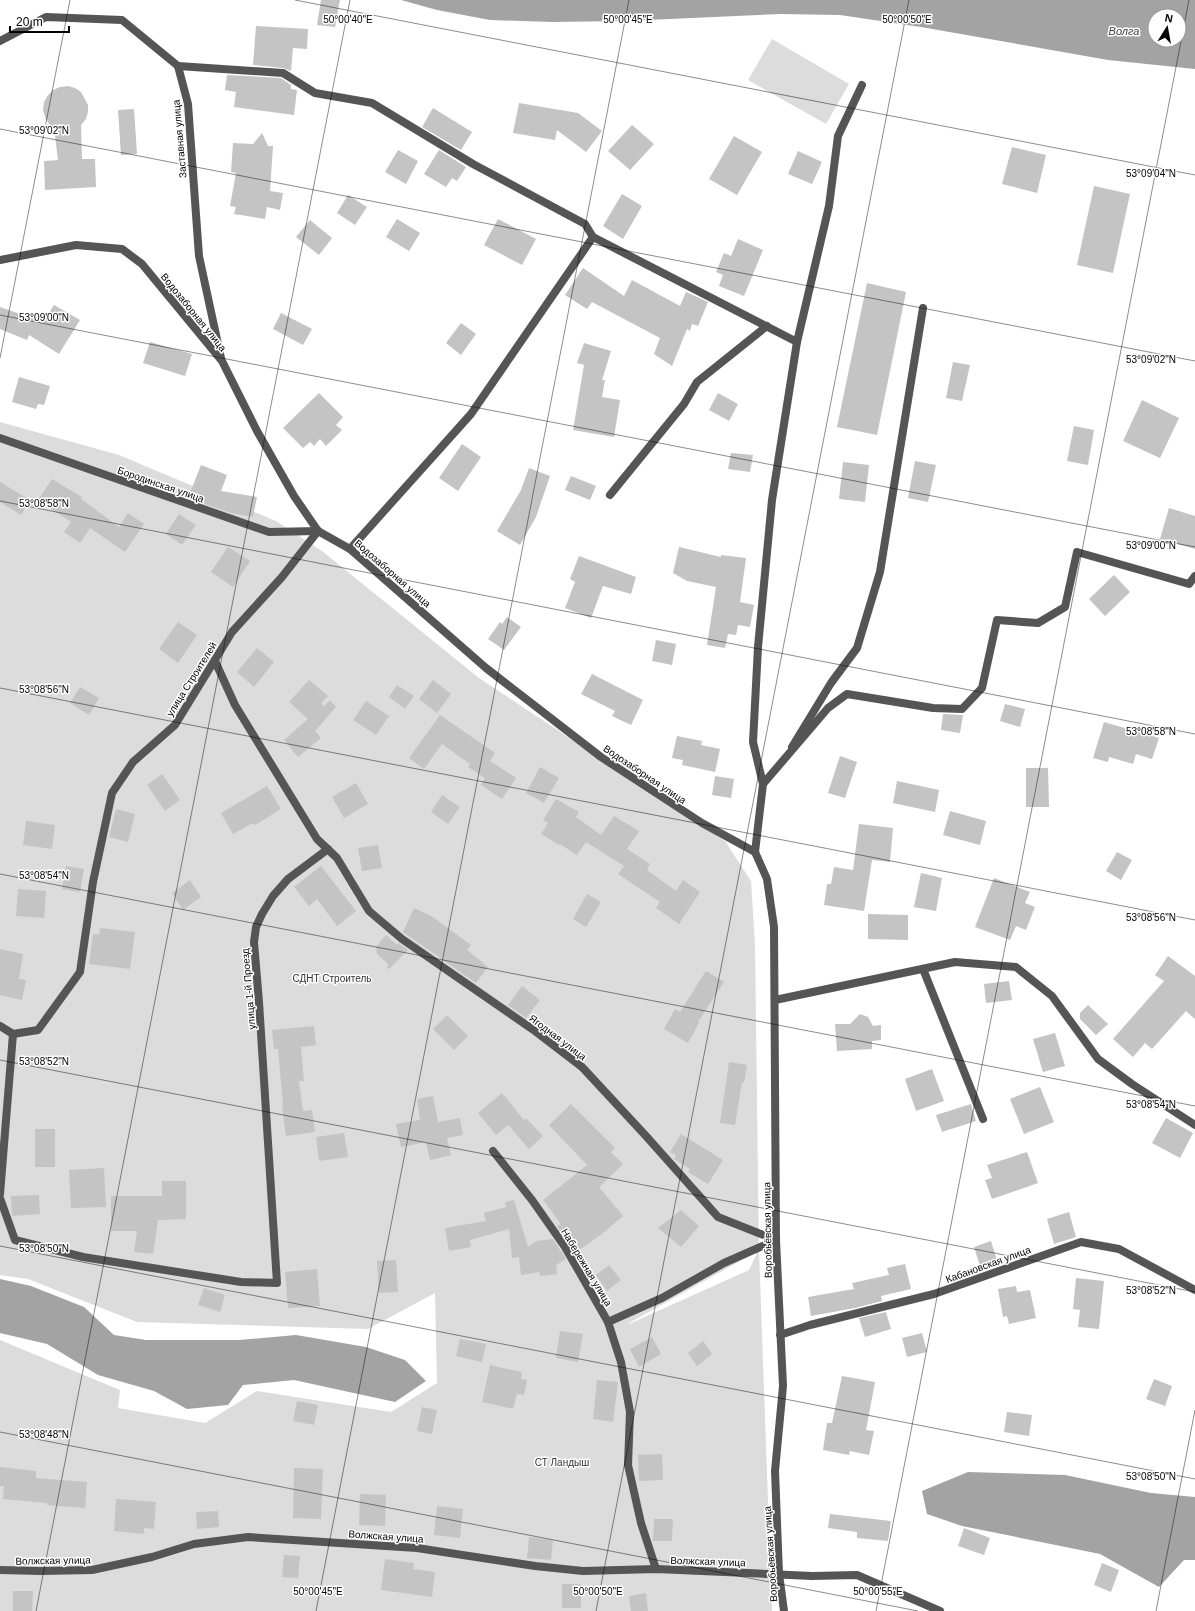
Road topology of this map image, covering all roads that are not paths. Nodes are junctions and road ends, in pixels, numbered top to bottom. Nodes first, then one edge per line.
1 (0, 41) edge
2 (178, 66) junction
3 (862, 85) dead end
4 (593, 237) junction
5 (0, 260) edge
6 (923, 308) dead end
7 (767, 326) junction
8 (797, 342) junction
9 (222, 361) junction
10 (0, 438) edge
11 (610, 495) dead end
12 (318, 531) junction
13 (350, 549) junction
14 (1195, 576) edge
15 (215, 661) junction
16 (784, 759) junction
17 (763, 784) junction
18 (328, 849) junction
19 (755, 852) junction
20 (923, 968) junction
21 (775, 1000) junction
22 (0, 1026) edge
23 (13, 1034) junction
24 (983, 1119) dead end
25 (1195, 1125) edge
26 (493, 1151) dead end
27 (0, 1194) edge
28 (0, 1198) edge
29 (776, 1240) junction
30 (1195, 1290) edge
31 (608, 1322) junction
32 (780, 1335) junction
33 (656, 1569) junction
34 (0, 1570) edge
35 (776, 1574) junction
36 (784, 1611) edge
37 (940, 1611) edge

1 - 2 street
2 - 4 street
2 - 9 street, Заставная улица
3 - 8 street
4 - 7 street
4 - 13 street
5 - 9 street, Водозаборная улица
6 - 16 street
7 - 8 street
7 - 11 street
8 - 17 street
9 - 12 street, Водозаборная улица
10 - 12 street, Бородинская улица
12 - 13 street, Водозаборная улица
12 - 15 street, улица Строителей
13 - 19 street, Водозаборная улица
14 - 16 street
15 - 18 street
15 - 23 street, улица Строителей
16 - 17 street
17 - 19 street
18 - 28 street, улица 1-й Проезд
18 - 29 street, Ягодная улица
19 - 21 street, Воробьёвская улица
20 - 21 street
20 - 24 street
20 - 25 street
21 - 29 street, Воробьёвская улица
22 - 23 street
23 - 27 street
26 - 31 street, Набережная улица
29 - 31 street, Набережная улица
29 - 32 street, Воробьёвская улица
30 - 32 street, Кабановская улица
31 - 33 street
32 - 35 street, Воробьёвская улица
33 - 34 street, Волжская улица
33 - 35 street, Волжская улица
35 - 36 street, Воробьёвская улица
35 - 37 street

